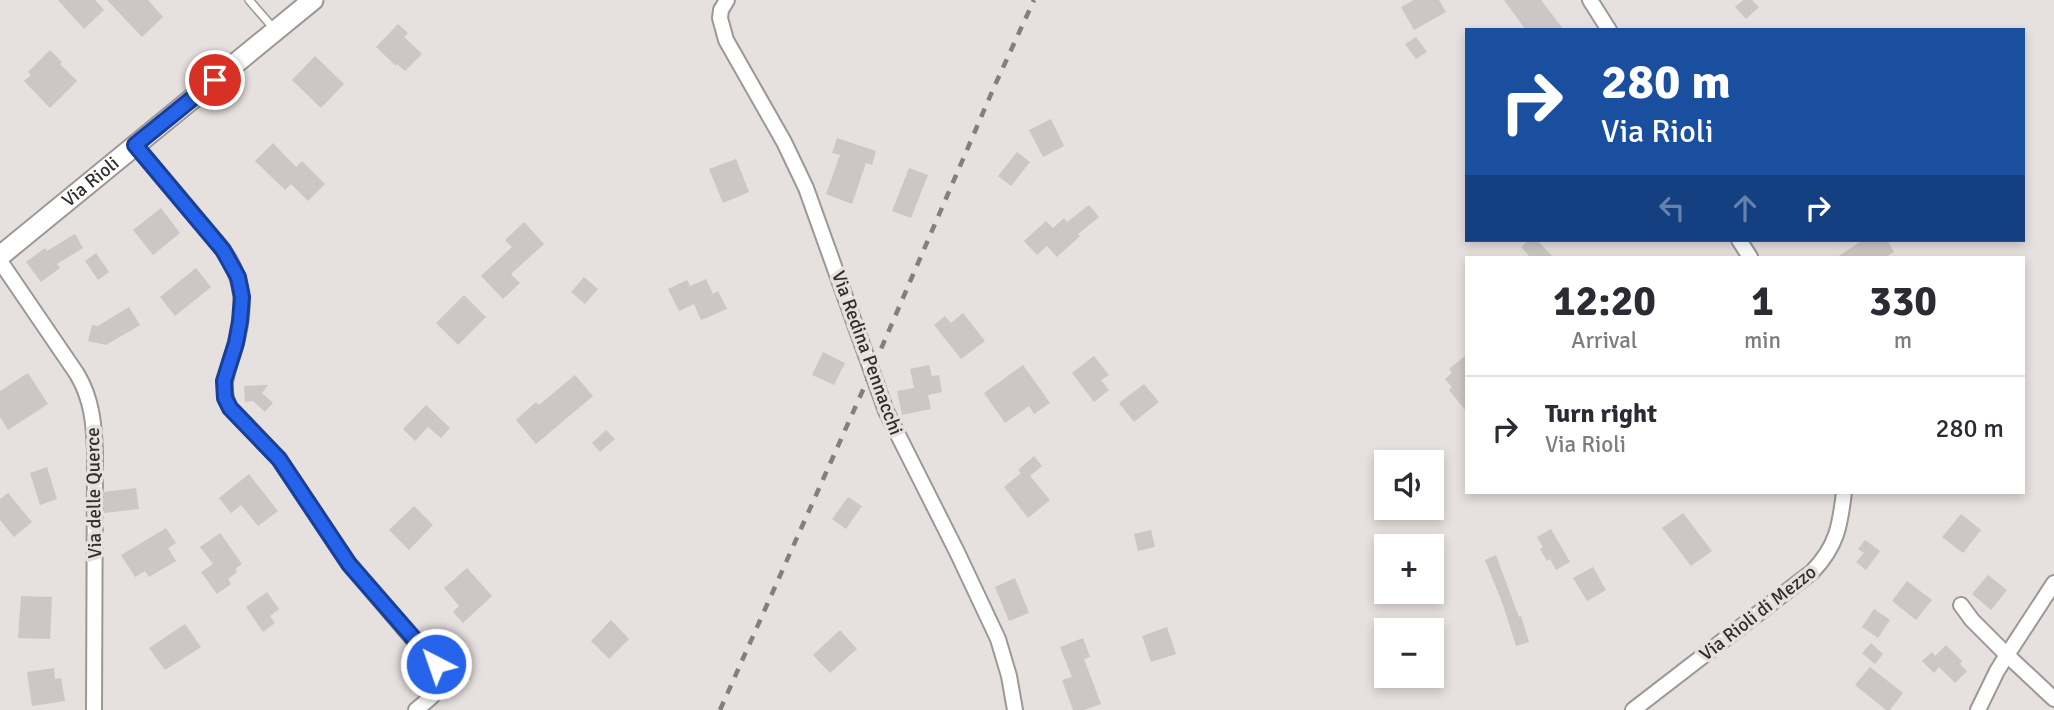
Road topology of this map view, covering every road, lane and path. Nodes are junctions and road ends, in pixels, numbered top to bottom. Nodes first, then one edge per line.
1 (249, 0) edge
2 (313, 0) edge
3 (727, 0) edge
4 (1591, 0) edge
5 (1608, 28) edge
6 (275, 31) junction
7 (135, 145) junction
8 (0, 258) edge
9 (1844, 494) edge
10 (2054, 583) edge
11 (1961, 605) dead end
12 (2007, 655) junction
13 (2054, 699) edge
14 (94, 710) edge
15 (416, 710) edge
16 (1015, 710) edge
17 (1633, 710) edge
18 (1978, 710) edge

1 - 6 lane
2 - 6 main road, Via Rioli
3 - 16 street, Via Redina Pennacchi
4 - 5 street
6 - 7 main road, Via Rioli
7 - 8 main road, Via Rioli
7 - 15 street
8 - 14 street, Via delle Querce
9 - 17 street, Via Rioli di Mezzo
10 - 12 street
11 - 12 street
12 - 13 street
12 - 18 street

